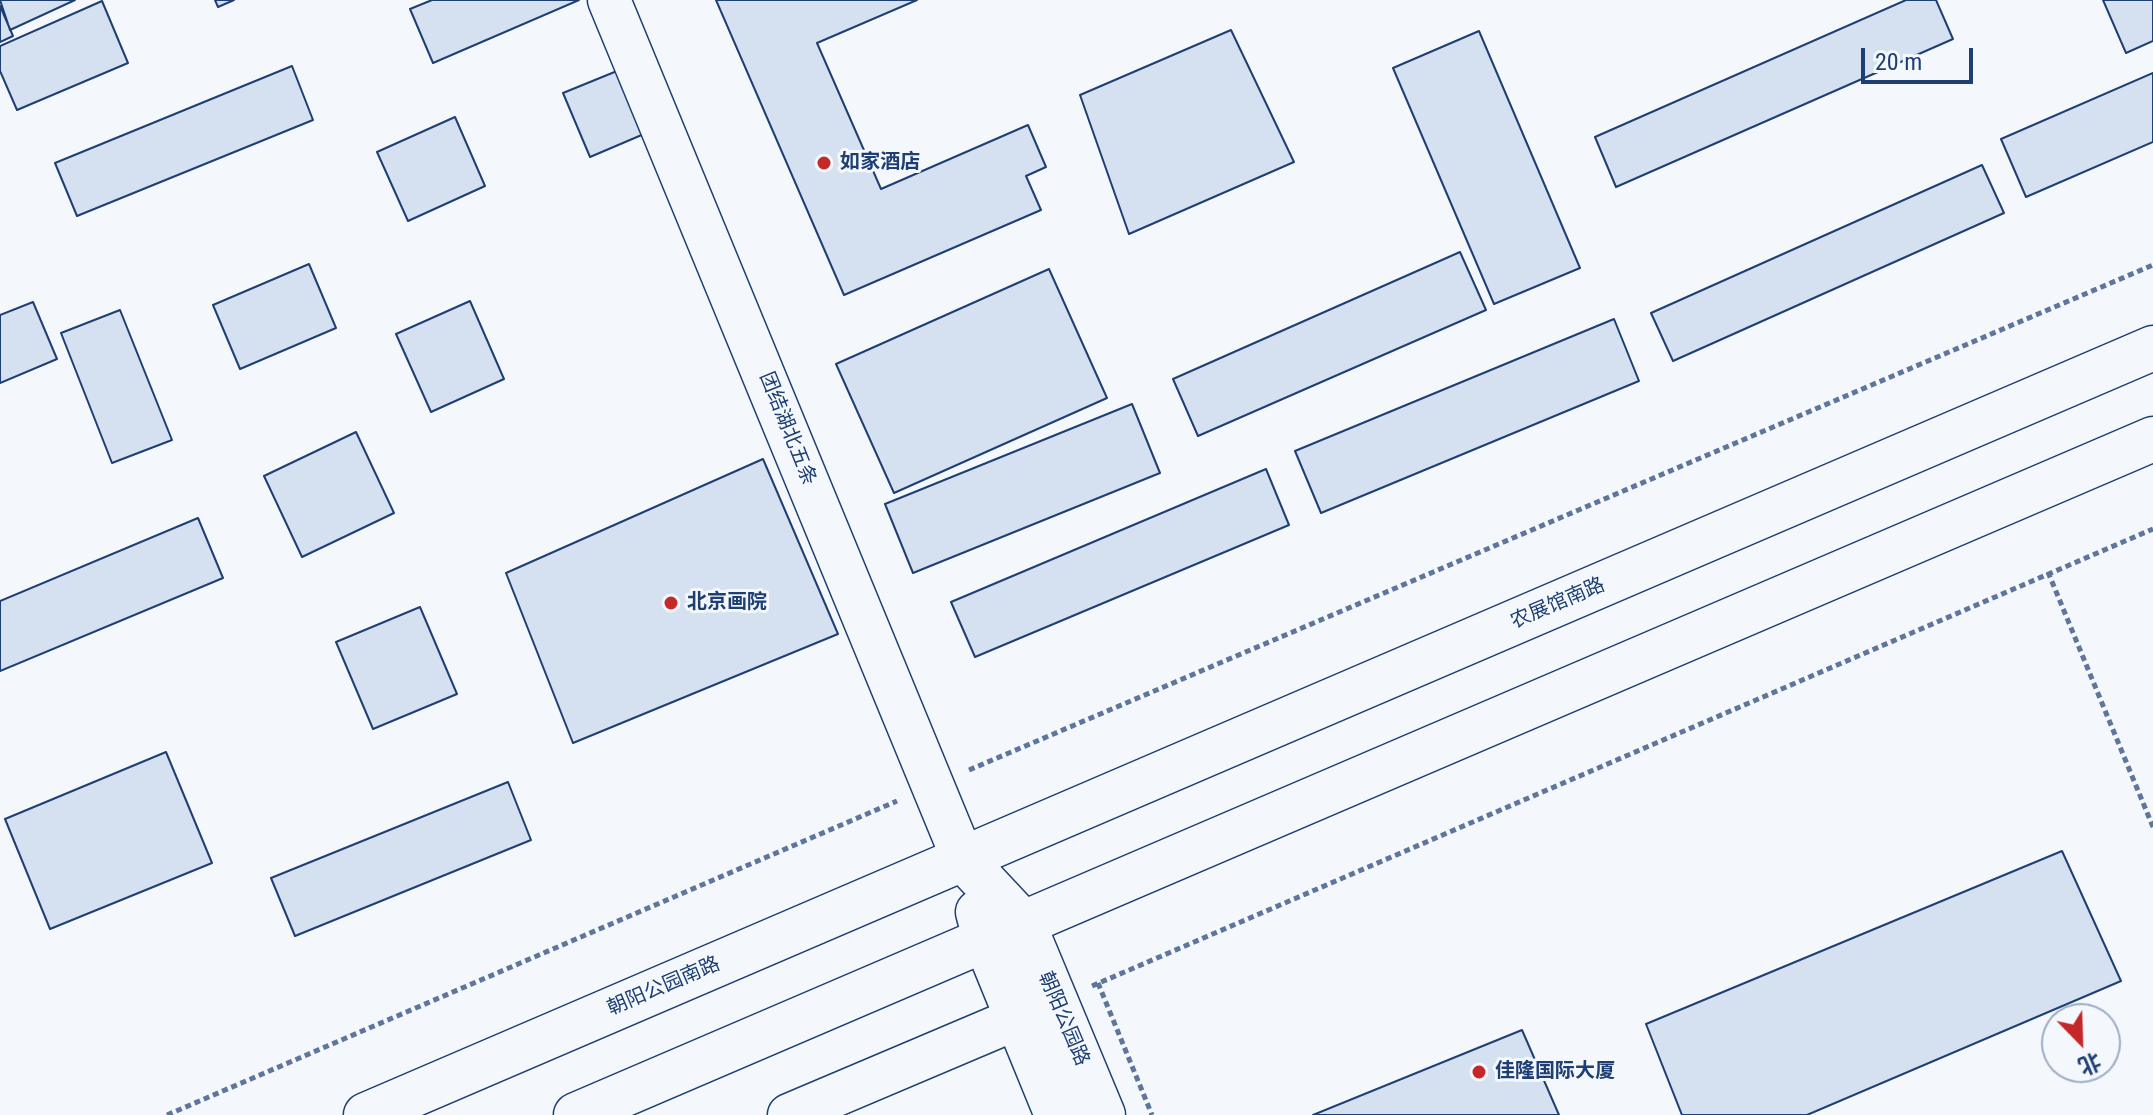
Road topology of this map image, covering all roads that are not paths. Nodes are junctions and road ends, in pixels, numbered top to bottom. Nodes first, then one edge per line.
1 (609, 0) edge
2 (2153, 348) edge
3 (2153, 439) edge
4 (963, 859) junction
5 (1004, 931) junction
6 (1036, 1010) junction
7 (366, 1115) edge
8 (576, 1115) edge
9 (789, 1115) edge
10 (1057, 1115) edge
11 (1103, 1115) edge

1 - 4 street, 团结湖北五条
2 - 4 main road, 农展馆南路
3 - 5 main road
4 - 5 main road, 朝阳公园路
4 - 7 main road, 朝阳公园南路
5 - 6 main road, 朝阳公园路
5 - 8 main road
6 - 9 street
6 - 10 main road, 朝阳公园路
6 - 11 main road, 朝阳公园路

